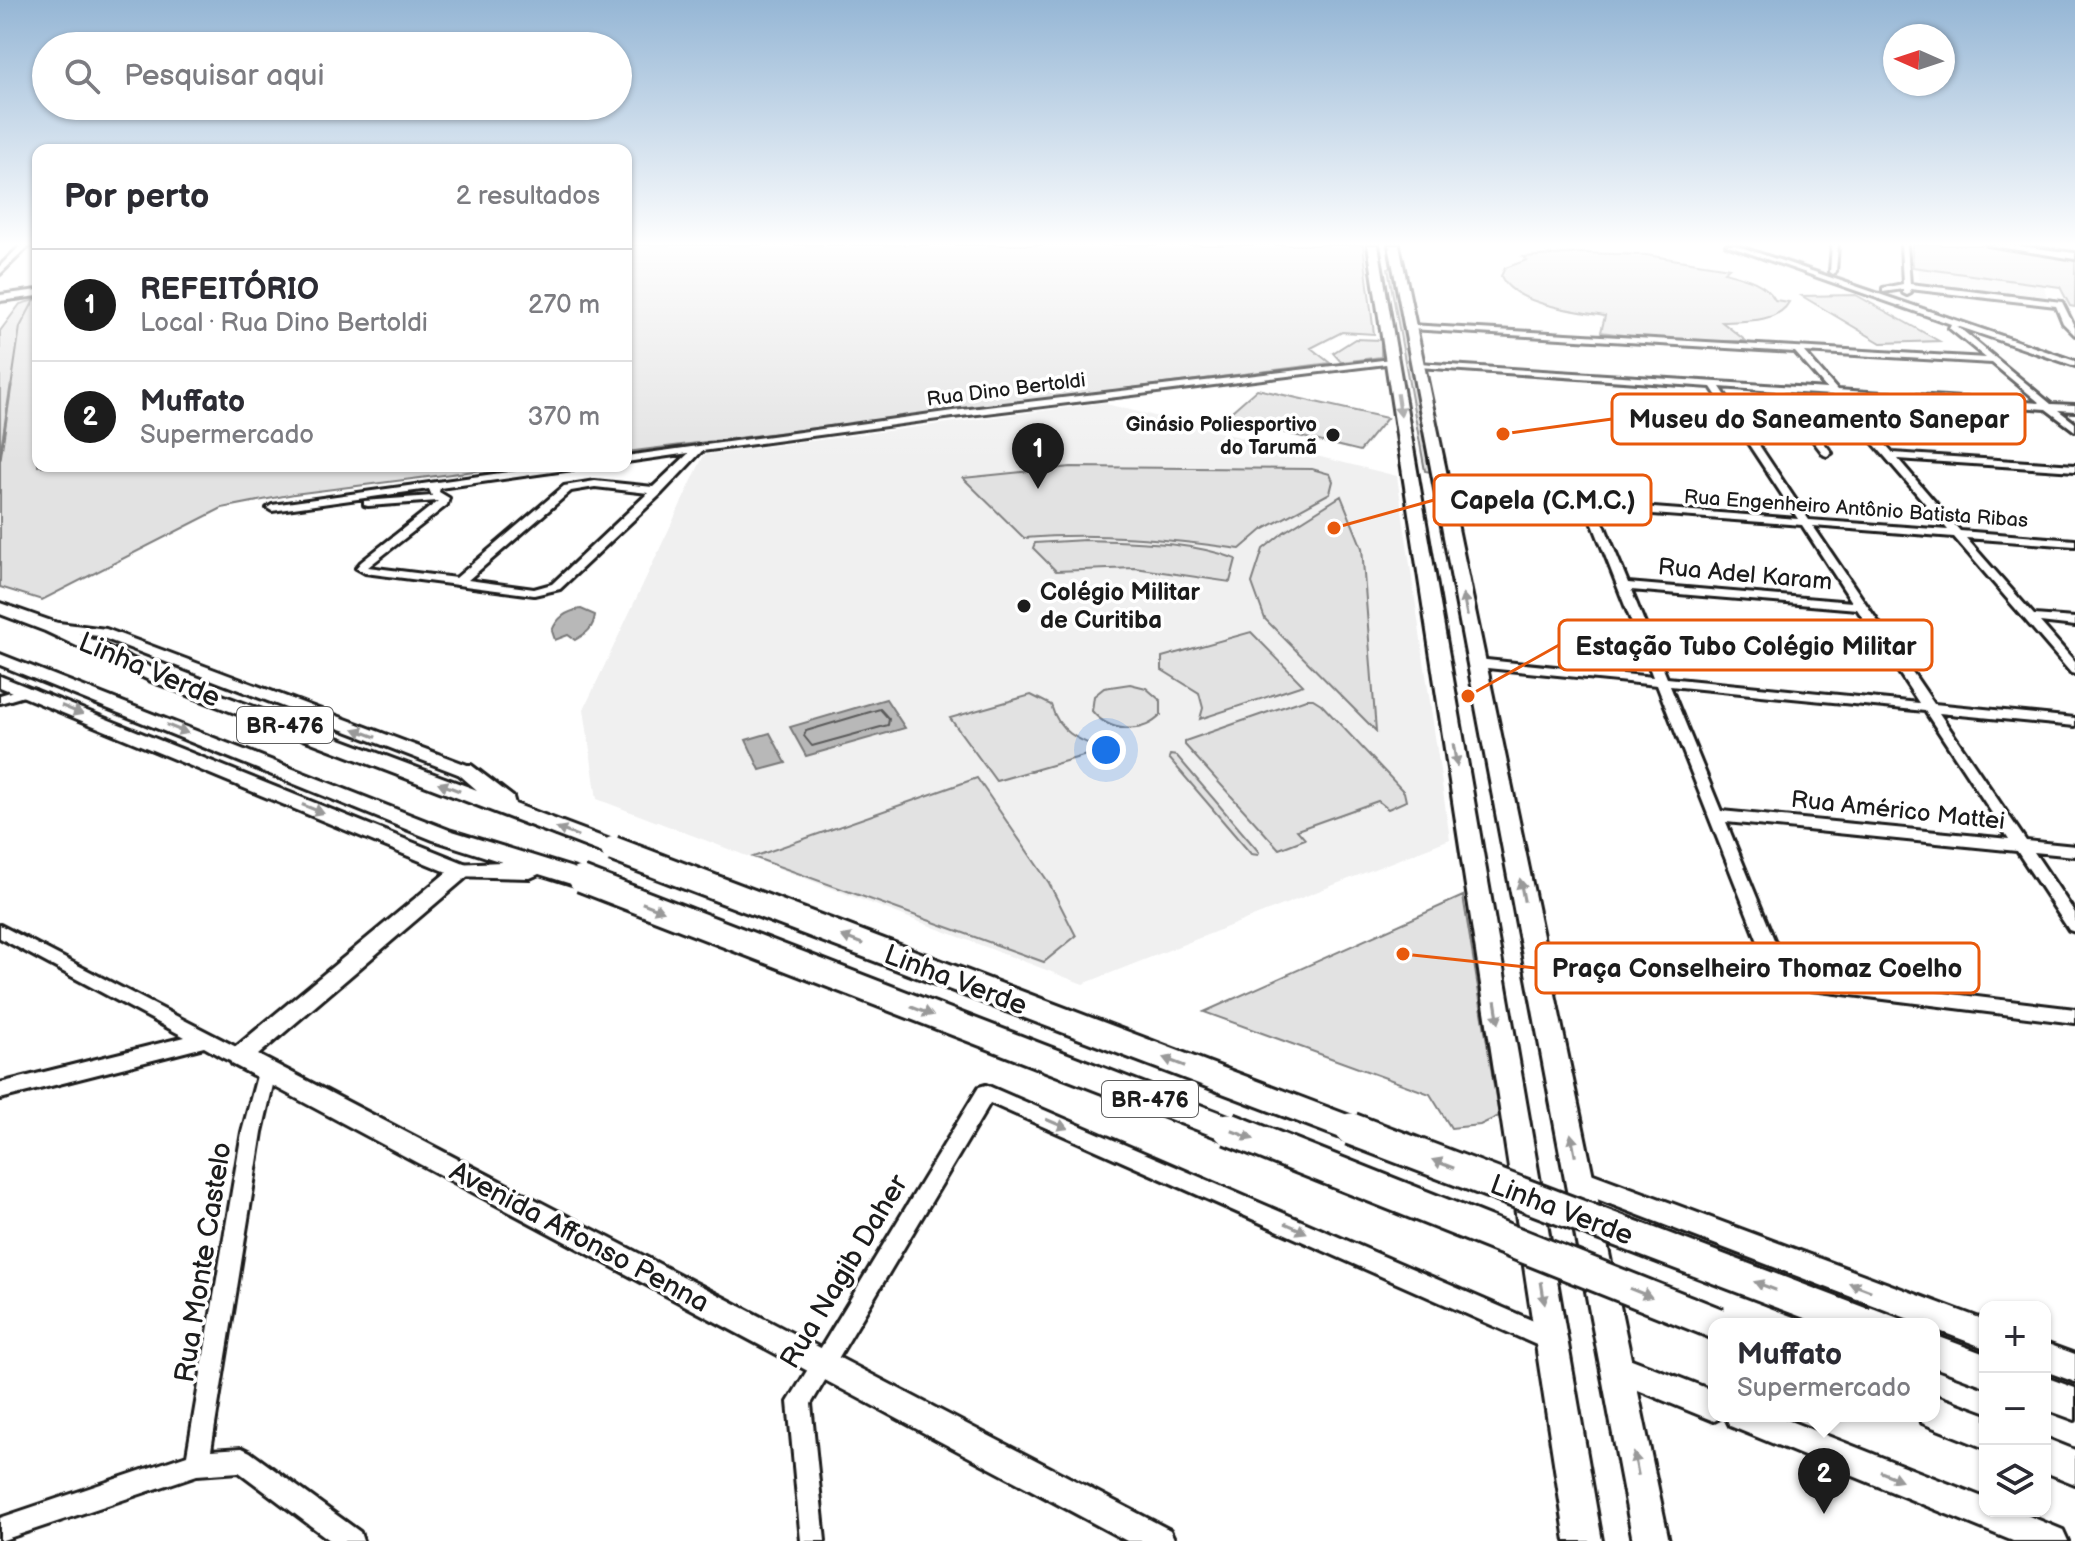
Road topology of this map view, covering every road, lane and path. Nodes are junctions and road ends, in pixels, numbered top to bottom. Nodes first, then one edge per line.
1 (1384, 317) edge
2 (1408, 317) edge
3 (1941, 317) joint
4 (1965, 317) edge
5 (1410, 327) junction
6 (1975, 329) junction
7 (1961, 333) junction
8 (1798, 350) junction
9 (2075, 355) edge
10 (1391, 361) junction
11 (1995, 361) junction
12 (2075, 364) edge
13 (1418, 365) junction
14 (1713, 384) junction
15 (1777, 388) junction
16 (1834, 392) junction
17 (2049, 406) junction
18 (2075, 408) edge
19 (2075, 428) edge
20 (699, 449) junction
21 (1827, 453) dead end
22 (1889, 456) junction
23 (632, 458) edge
24 (2075, 468) edge
25 (529, 472) edge
26 (435, 485) junction
27 (658, 491) junction
28 (1443, 495) junction
29 (344, 498) junction
30 (444, 498) junction
31 (1591, 506) junction
32 (272, 508) dead end
33 (1449, 522) junction
34 (1804, 523) junction
35 (1419, 530) junction
36 (1957, 534) junction
37 (2075, 543) edge
38 (1453, 544) junction
39 (459, 582) junction
40 (1625, 586) junction
41 (1861, 606) junction
42 (0, 608) edge
43 (2030, 618) junction
44 (2075, 622) edge
45 (51, 627) junction
46 (0, 659) edge
47 (1477, 663) junction
48 (2075, 670) edge
49 (0, 681) edge
50 (1663, 681) junction
51 (30, 693) junction
52 (0, 699) edge
53 (1926, 707) junction
54 (2075, 722) edge
55 (464, 770) joint
56 (522, 815) junction
57 (1717, 816) junction
58 (2020, 846) junction
59 (2075, 851) edge
60 (550, 869) junction
61 (462, 870) junction
62 (2075, 926) edge
63 (0, 931) edge
64 (1533, 949) junction
65 (1782, 980) junction
66 (2075, 1016) edge
67 (205, 1039) junction
68 (240, 1057) junction
69 (267, 1072) junction
70 (0, 1091) edge
71 (1580, 1181) junction
72 (1848, 1318) edge
73 (1708, 1320) edge
74 (1979, 1332) edge
75 (1551, 1340) junction
76 (1940, 1353) edge
77 (2051, 1359) edge
78 (822, 1362) junction
79 (1616, 1367) junction
80 (1979, 1368) edge
81 (2075, 1368) edge
82 (2051, 1395) edge
83 (1708, 1404) edge
84 (2075, 1404) edge
85 (1940, 1413) edge
86 (1755, 1422) edge
87 (1979, 1429) edge
88 (2051, 1457) edge
89 (197, 1463) junction
90 (2075, 1467) edge
91 (0, 1530) edge
92 (351, 1541) edge
93 (813, 1541) edge
94 (1159, 1541) edge
95 (1584, 1541) edge
96 (1651, 1541) edge
97 (2052, 1541) edge

1 - 10 highway
2 - 5 highway
3 - 6 street
3 - 7 street
4 - 9 street
5 - 8 street
5 - 13 highway
6 - 7 street
6 - 12 street
7 - 11 street
8 - 11 street
8 - 16 street
10 - 20 street, Rua Dino Bertoldi
10 -> 35 highway
11 - 17 street
13 - 14 street
13 - 28 highway
14 - 15 street
14 - 34 street
15 - 16 street
15 - 21 street
16 - 17 street
16 - 22 street
17 - 18 street
17 - 19 street
20 - 23 street, Rua Dino Bertoldi
20 - 27 street
22 - 24 street
22 - 36 street
25 - 26 street
26 - 29 street
26 - 30 street
27 - 39 street
27 - 39 street
28 - 31 street, Rua Engenheiro Antônio Batista Ribas
28 - 33 highway
29 - 30 street
29 - 32 street
30 - 39 street
31 - 34 street, Rua Engenheiro Antônio Batista Ribas
31 - 40 street
33 - 35 highway
33 - 38 highway
34 - 36 street, Rua Engenheiro Antônio Batista Ribas
34 - 41 street
35 - 38 highway
35 -> 75 highway
36 - 37 street, Rua Engenheiro Antônio Batista Ribas
36 - 43 street
47 -> 38 highway
40 - 41 street, Rua Adel Karam
40 - 50 street
41 - 53 street
42 - 45 highway, Linha Verde / BR-476
43 - 44 street
43 - 48 street
55 -> 45 main road, Linha Verde
56 -> 45 highway, Linha Verde / BR-476
46 -> 60 highway, Linha Verde / BR-476
47 - 50 street
64 -> 47 highway
49 - 51 main road
50 - 53 street
50 - 57 street
51 - 52 street
51 -> 61 main road
53 - 54 street
53 - 58 street
55 - 56 highway
72 -> 56 highway, Linha Verde / BR-476, bridge
57 - 58 street, Rua Américo Mattei
57 - 65 street
58 - 59 street, Rua Américo Mattei
58 - 62 street
60 - 61 highway
60 -> 73 highway, Linha Verde / BR-476, bridge
61 - 68 main road
63 - 67 street, Avenida Affonso Penna
64 - 65 street
71 -> 64 highway
65 - 66 street
67 - 68 street, Avenida Affonso Penna
67 - 70 street
68 - 69 main road, Avenida Affonso Penna
69 - 78 main road, Avenida Affonso Penna
69 - 89 street, Rua Monte Castelo
74 -> 71 main road, Linha Verde
71 - 79 highway
78 -> 75 street, Rua Nagib Daher
75 - 95 highway
76 - 80 highway
77 - 81 main road
78 - 93 street, Rua Nagib Daher
78 - 94 main road, Avenida Affonso Penna
79 - 83 main road
96 -> 79 highway
82 - 84 highway
85 - 87 highway
86 -> 97 main road
88 - 90 highway
89 - 91 street
89 - 92 street

